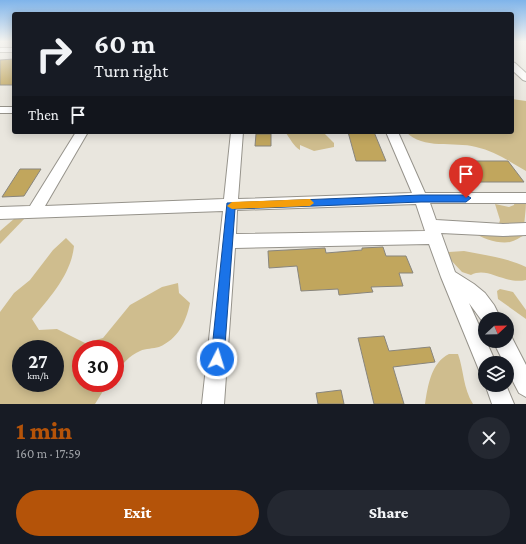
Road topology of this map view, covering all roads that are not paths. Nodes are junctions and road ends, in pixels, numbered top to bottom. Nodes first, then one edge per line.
1 (514, 67) edge
2 (526, 78) edge
3 (0, 110) edge
4 (12, 110) edge
5 (81, 134) edge
6 (237, 134) edge
7 (393, 134) edge
8 (421, 198) junction
9 (526, 198) edge
10 (231, 206) junction
11 (34, 212) junction
12 (0, 213) edge
13 (526, 229) edge
14 (432, 232) junction
15 (228, 241) junction
16 (449, 277) junction
17 (488, 312) edge
18 (507, 348) edge
19 (483, 356) edge
20 (526, 386) edge
21 (498, 392) edge
22 (213, 404) edge
23 (503, 404) edge

1 - 2 street
3 - 4 street
5 - 11 street
6 - 10 street
7 - 8 street
8 - 9 street
8 - 10 street
8 - 14 street
10 - 11 street
10 - 15 street
11 - 12 street
13 - 14 street
14 - 15 street
14 - 16 street
15 - 22 street
16 - 17 street
16 - 19 street
18 - 20 street
21 - 23 street

